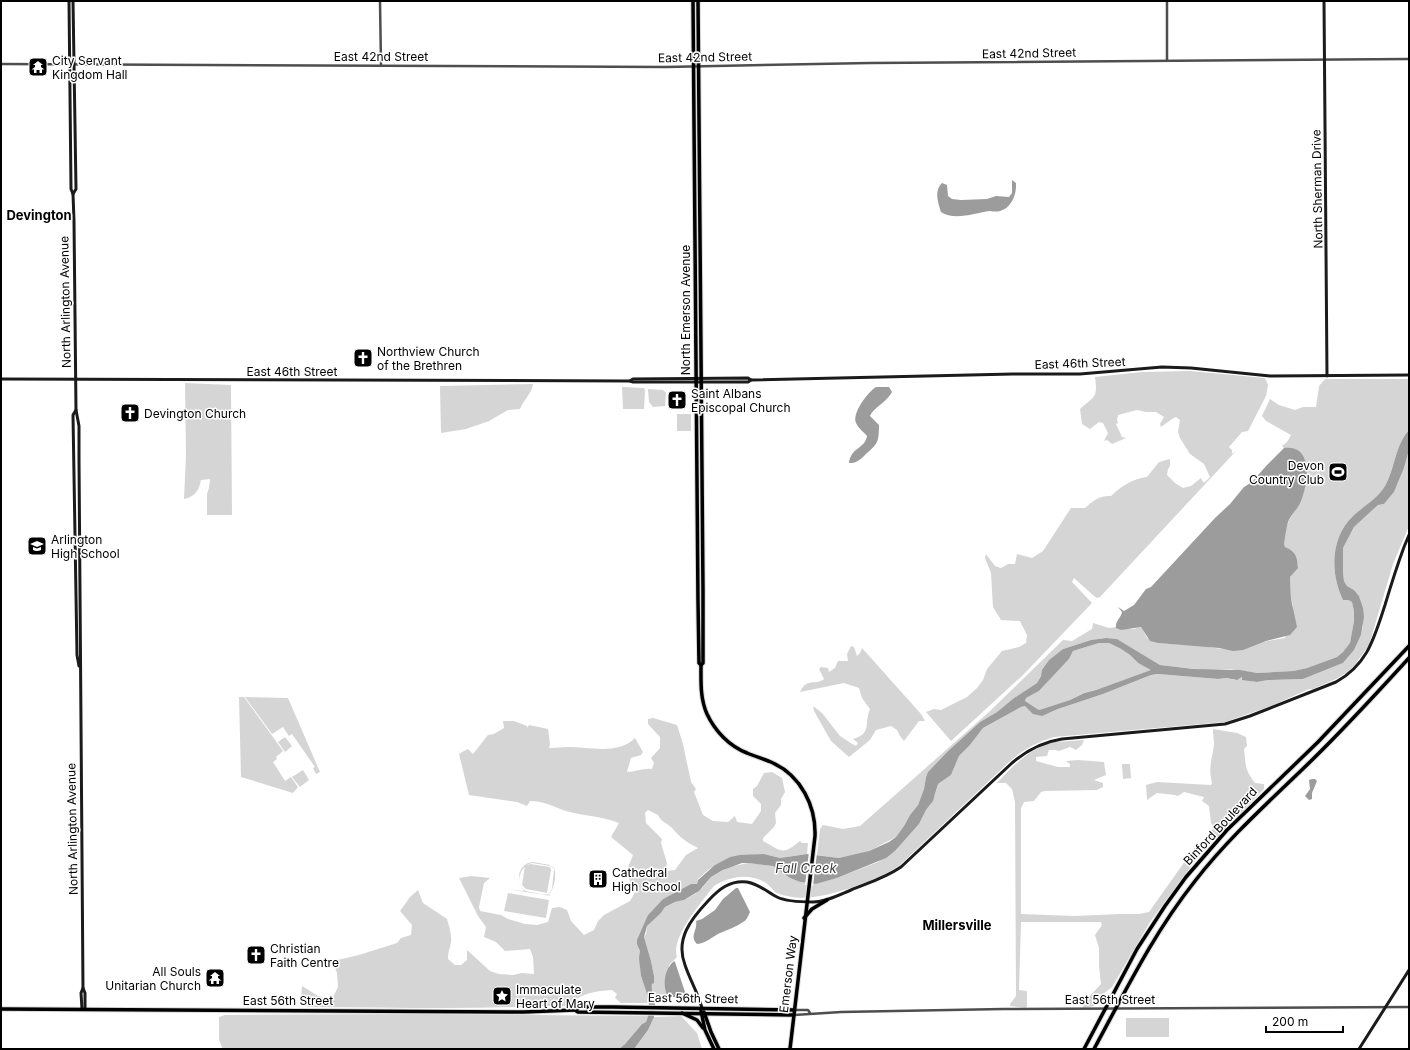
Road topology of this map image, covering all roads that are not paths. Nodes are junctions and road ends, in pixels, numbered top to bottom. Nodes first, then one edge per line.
1 (68, 1) edge
2 (73, 1) edge
3 (380, 1) edge
4 (694, 1) edge
5 (698, 1) edge
6 (1167, 1) edge
7 (1324, 1) edge
8 (1324, 59) junction
9 (1409, 59) edge
10 (1167, 60) junction
11 (1, 64) edge
12 (69, 64) junction
13 (74, 64) junction
14 (381, 65) junction
15 (694, 67) junction
16 (699, 67) junction
17 (73, 194) junction
18 (1409, 375) edge
19 (1327, 376) junction
20 (1, 379) edge
21 (75, 379) junction
22 (696, 380) junction
23 (701, 380) junction
24 (1409, 535) edge
25 (1409, 646) edge
26 (1409, 658) edge
27 (701, 665) junction
28 (1358, 702) junction
29 (1353, 707) junction
30 (1360, 711) junction
31 (1355, 717) junction
32 (827, 900) junction
33 (806, 902) junction
34 (804, 918) junction
35 (1409, 970) edge
36 (1386, 1007) junction
37 (1409, 1007) edge
38 (702, 1008) junction
39 (1, 1009) edge
40 (83, 1009) junction
41 (1105, 1009) junction
42 (1116, 1009) junction
43 (575, 1010) junction
44 (794, 1010) junction
45 (682, 1012) junction
46 (702, 1013) junction
47 (810, 1013) junction
48 (793, 1015) junction
49 (705, 1030) junction
50 (714, 1049) edge
51 (719, 1049) edge
52 (790, 1049) edge
53 (1084, 1049) edge
54 (1094, 1049) edge
55 (1359, 1049) edge

1 - 12 main road, North Arlington Avenue
2 - 13 main road, North Arlington Avenue
3 - 14 street
4 - 15 main road, North Emerson Avenue
5 - 16 main road, North Emerson Avenue
6 - 10 street
7 - 8 main road, North Sherman Drive
8 - 9 street, East 42nd Street
8 - 10 street, East 42nd Street
8 - 19 main road, North Sherman Drive
10 - 16 street, East 42nd Street
11 - 12 street, East 42nd Street
12 - 13 street, East 42nd Street
12 - 17 main road, North Arlington Avenue
13 - 14 street, East 42nd Street
13 - 17 main road, North Arlington Avenue
14 - 15 street, East 42nd Street
15 - 16 street, East 42nd Street
15 - 22 main road, North Emerson Avenue
16 - 23 main road, North Emerson Avenue
17 - 21 main road, North Arlington Avenue
18 - 19 main road, East 46th Street
19 - 23 main road, East 46th Street
20 - 21 main road, East 46th Street
21 - 22 main road, East 46th Street
21 - 40 main road, North Arlington Avenue
22 - 23 main road, East 46th Street
22 - 27 main road, North Emerson Avenue
23 - 27 main road, North Emerson Avenue
24 - 32 main road
25 - 28 main road, Binford Boulevard
26 - 30 main road, Binford Boulevard
27 - 33 main road, North Emerson Avenue
28 - 29 main road, Binford Boulevard
28 - 30 main road
29 - 31 main road
29 - 41 main road, Binford Boulevard
30 - 31 main road, Binford Boulevard
31 - 42 main road, Binford Boulevard
32 - 33 main road
32 - 34 main road
33 - 34 main road, Emerson Way
33 - 38 main road
34 - 44 main road, Emerson Way
35 - 36 main road
36 - 37 street, East 56th Street
36 - 42 street, East 56th Street
36 - 55 main road
38 - 43 main road, East 56th Street
38 - 44 main road, East 56th Street
38 - 46 main road
39 - 40 main road, East 56th Street
40 - 43 main road, East 56th Street
41 - 42 street, East 56th Street
41 - 47 street, East 56th Street
41 - 53 main road, Binford Boulevard
42 - 54 main road, Binford Boulevard
43 - 45 main road, East 56th Street
44 - 47 street, East 56th Street
44 - 48 main road, Emerson Way
45 - 46 main road, East 56th Street
45 - 49 main road
46 - 48 main road, East 56th Street
46 - 49 main road
46 - 51 main road
47 - 48 street, East 56th Street
48 - 52 main road, Emerson Way
49 - 50 main road

